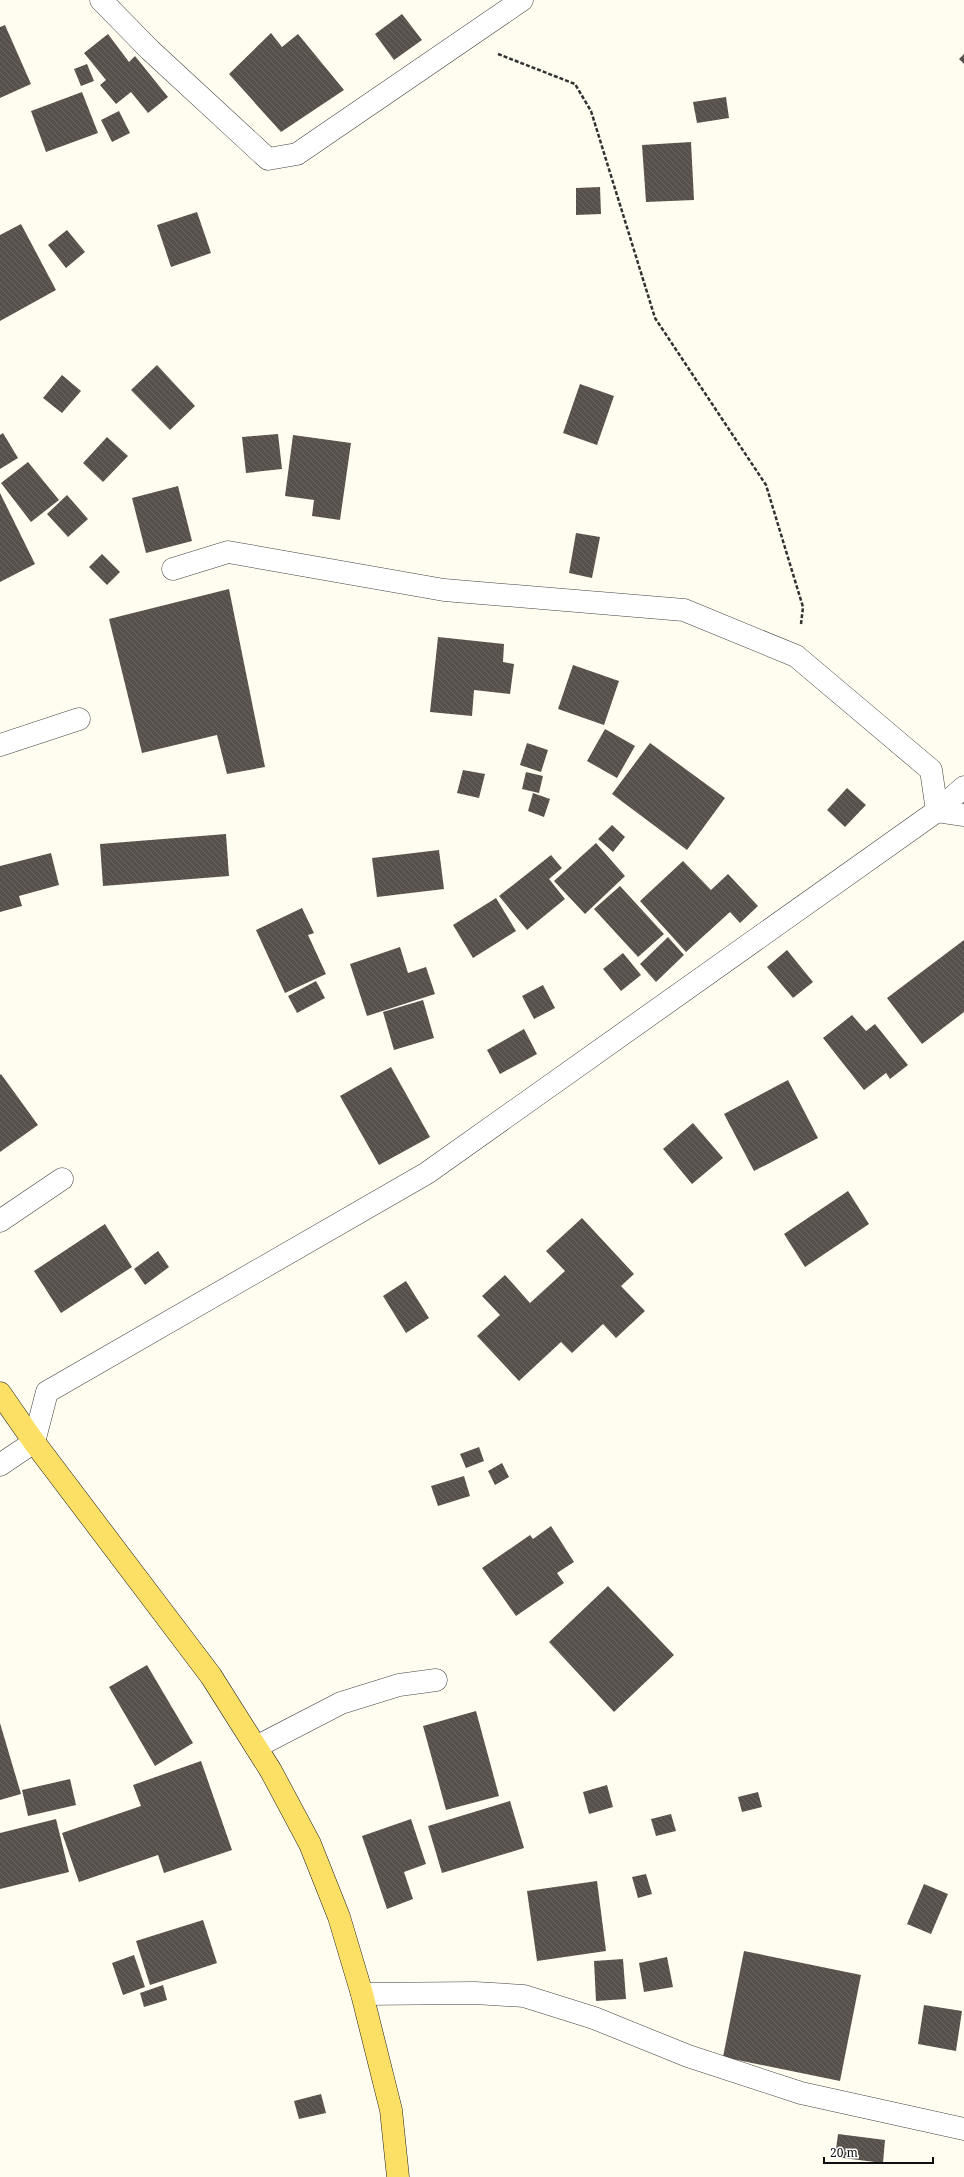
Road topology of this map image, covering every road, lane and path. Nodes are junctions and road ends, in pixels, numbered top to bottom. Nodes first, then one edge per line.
1 (101, 0) edge
2 (522, 0) edge
3 (462, 40) junction
4 (173, 570) dead end
5 (796, 656) junction
6 (79, 719) dead end
7 (0, 745) edge
8 (964, 787) edge
9 (937, 811) junction
10 (964, 815) edge
11 (62, 1179) dead end
12 (0, 1221) edge
13 (0, 1393) edge
14 (34, 1442) junction
15 (0, 1465) edge
16 (436, 1680) dead end
17 (256, 1746) junction
18 (362, 1994) junction
19 (964, 2129) edge
20 (398, 2177) edge

1 - 3 street
2 - 3 street
3 - 5 path
4 - 5 street
5 - 9 street
6 - 7 street
8 - 9 street
9 - 10 street
9 - 14 street
11 - 12 street
13 - 14 main road
14 - 15 street
14 - 17 main road
16 - 17 street
17 - 18 main road
18 - 19 street
18 - 20 main road

